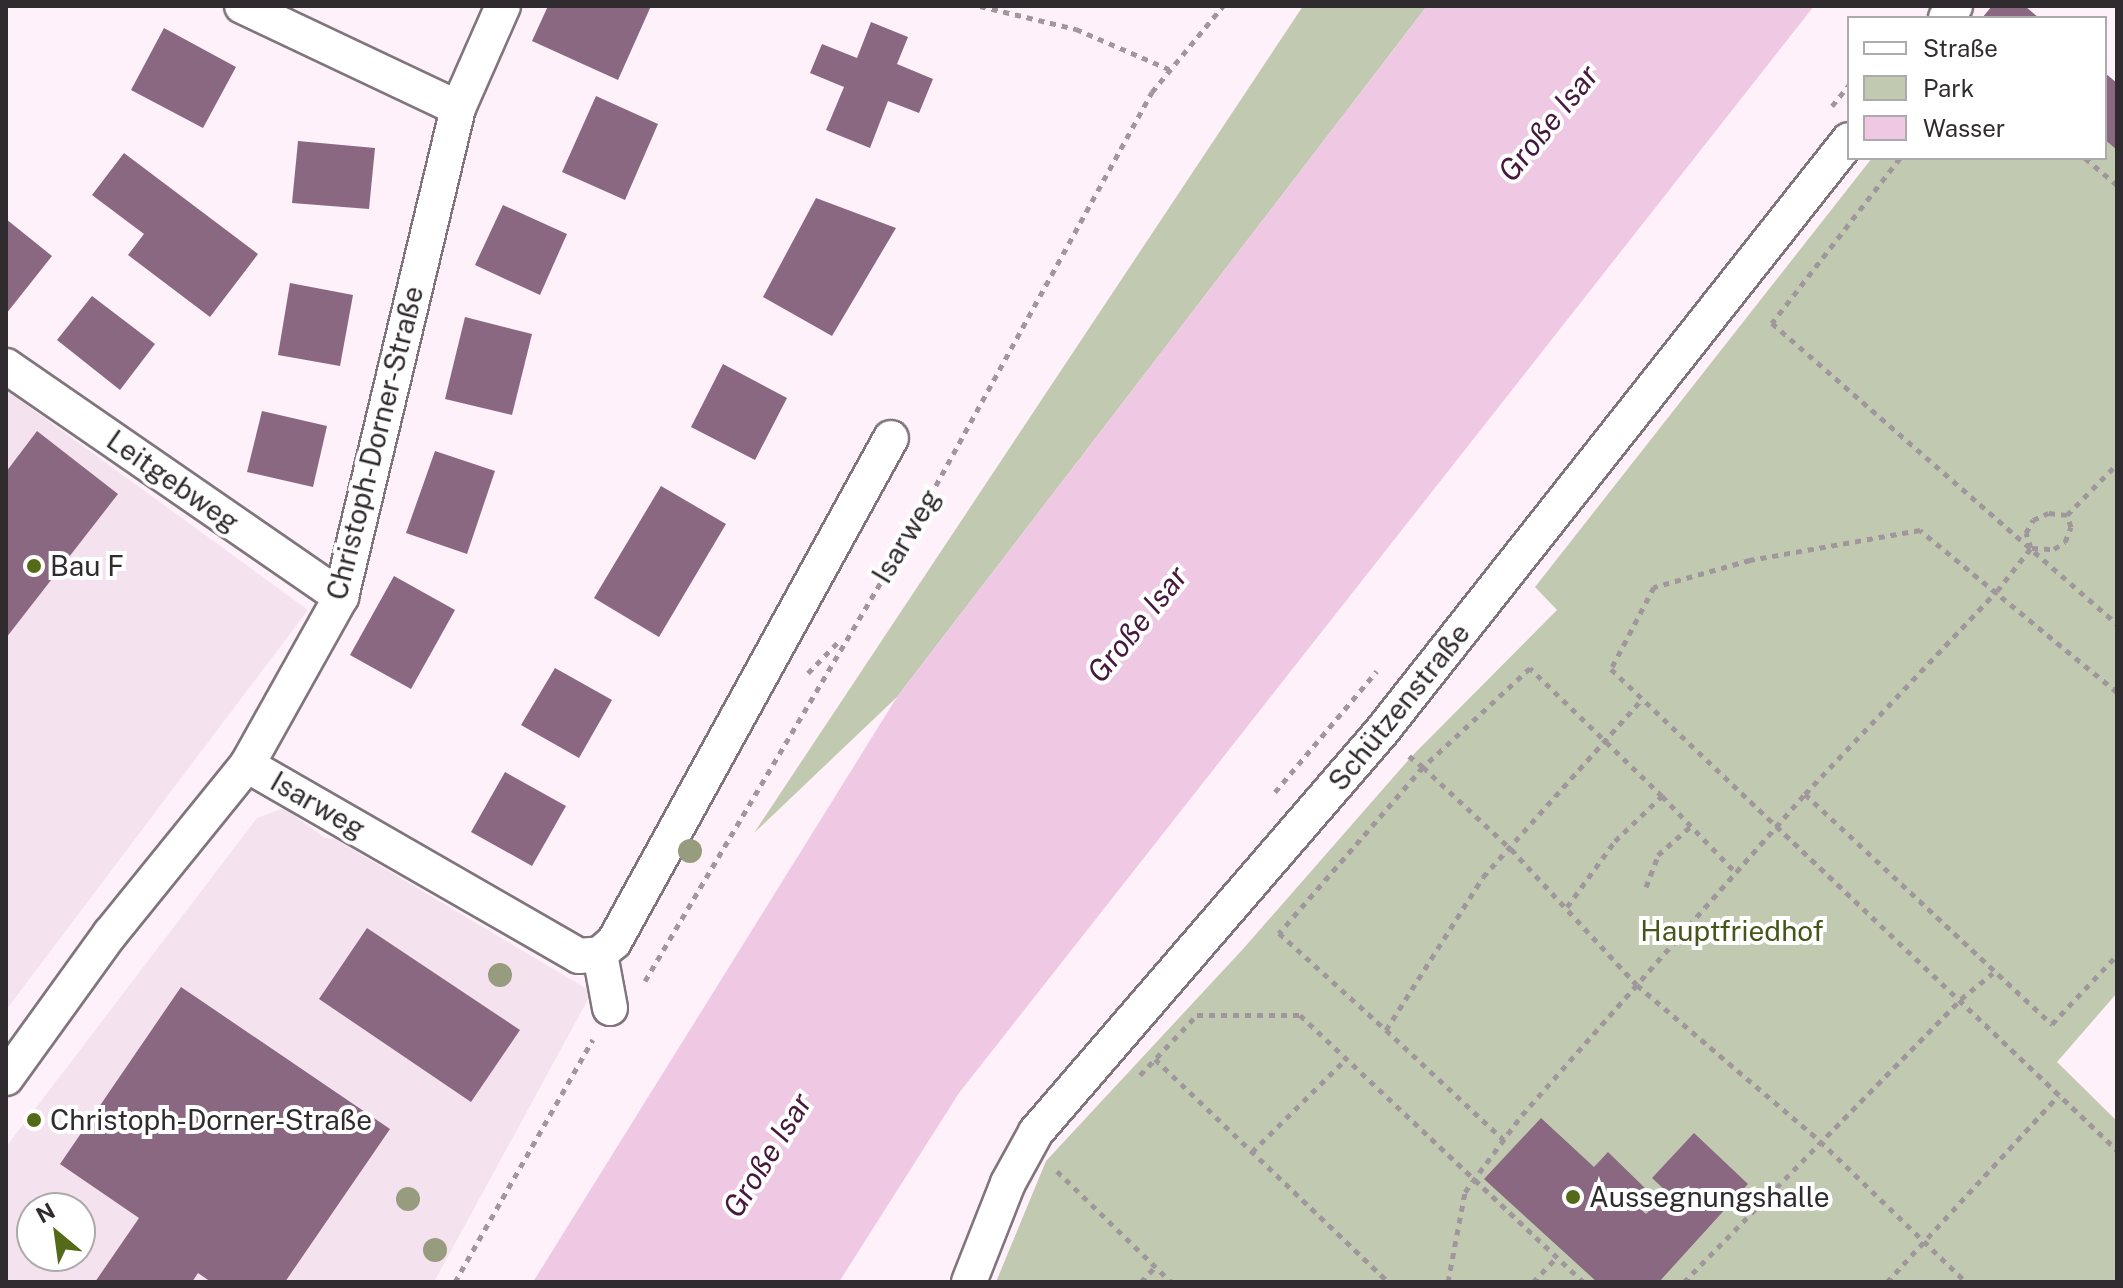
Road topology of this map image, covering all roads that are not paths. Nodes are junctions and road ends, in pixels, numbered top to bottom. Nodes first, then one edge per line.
1 (242, 6) edge
2 (503, 6) edge
3 (458, 108) junction
4 (1847, 143) edge
5 (6, 366) edge
6 (891, 438) dead end
7 (341, 597) junction
8 (247, 765) junction
9 (600, 954) junction
10 (610, 1008) road end
11 (6, 1078) edge
12 (969, 1282) edge

1 - 3 street
2 - 3 street, Christoph-Dorner-Straße
3 - 7 street, Christoph-Dorner-Straße
4 - 12 street, Schützenstraße
5 - 7 street, Leitgebweg
6 - 9 street, Isarweg
7 - 8 street, Christoph-Dorner-Straße
8 - 9 street, Isarweg
8 - 11 street, Christoph-Dorner-Straße
9 - 10 street

